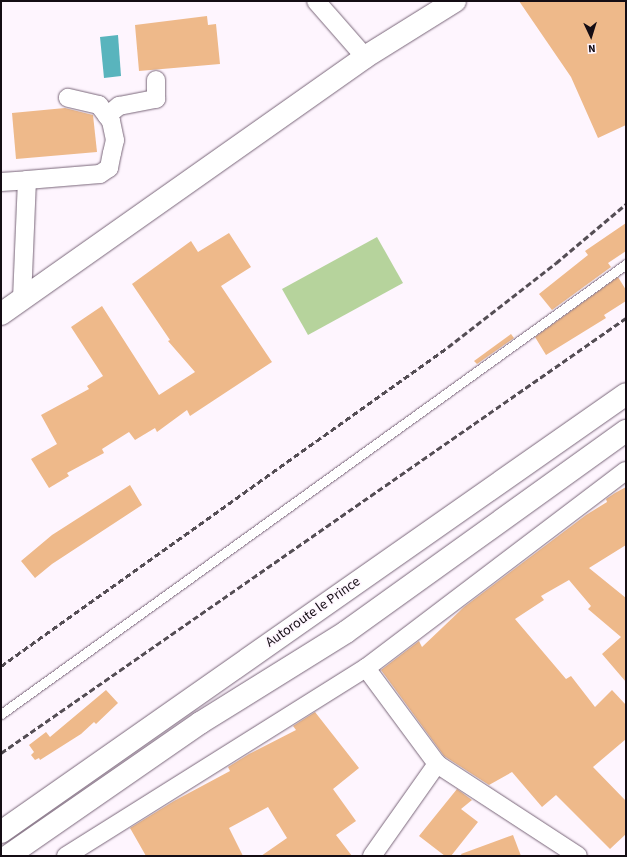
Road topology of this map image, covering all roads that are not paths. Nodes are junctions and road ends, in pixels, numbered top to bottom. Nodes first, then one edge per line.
1 (316, 1) edge
2 (455, 1) edge
3 (364, 57) junction
4 (156, 80) dead end
5 (68, 98) dead end
6 (107, 116) junction
7 (27, 180) junction
8 (1, 182) edge
9 (626, 264) edge
10 (22, 299) junction
11 (1, 314) edge
12 (626, 394) edge
13 (626, 431) edge
14 (626, 471) edge
15 (366, 668) junction
16 (1, 714) edge
17 (436, 764) junction
18 (1, 832) edge
19 (8, 856) edge
20 (66, 856) edge
21 (372, 856) edge
22 (578, 856) edge

1 - 3 street
2 - 3 main road
3 - 10 main road
4 - 6 street
5 - 6 street
6 - 7 street
7 - 8 street
7 - 10 street
9 - 16 lane
10 - 11 main road
12 - 18 main road, Autoroute le Prince
13 - 19 main road
14 - 15 street
15 - 17 street
15 - 20 street
17 - 21 street
17 - 22 street

